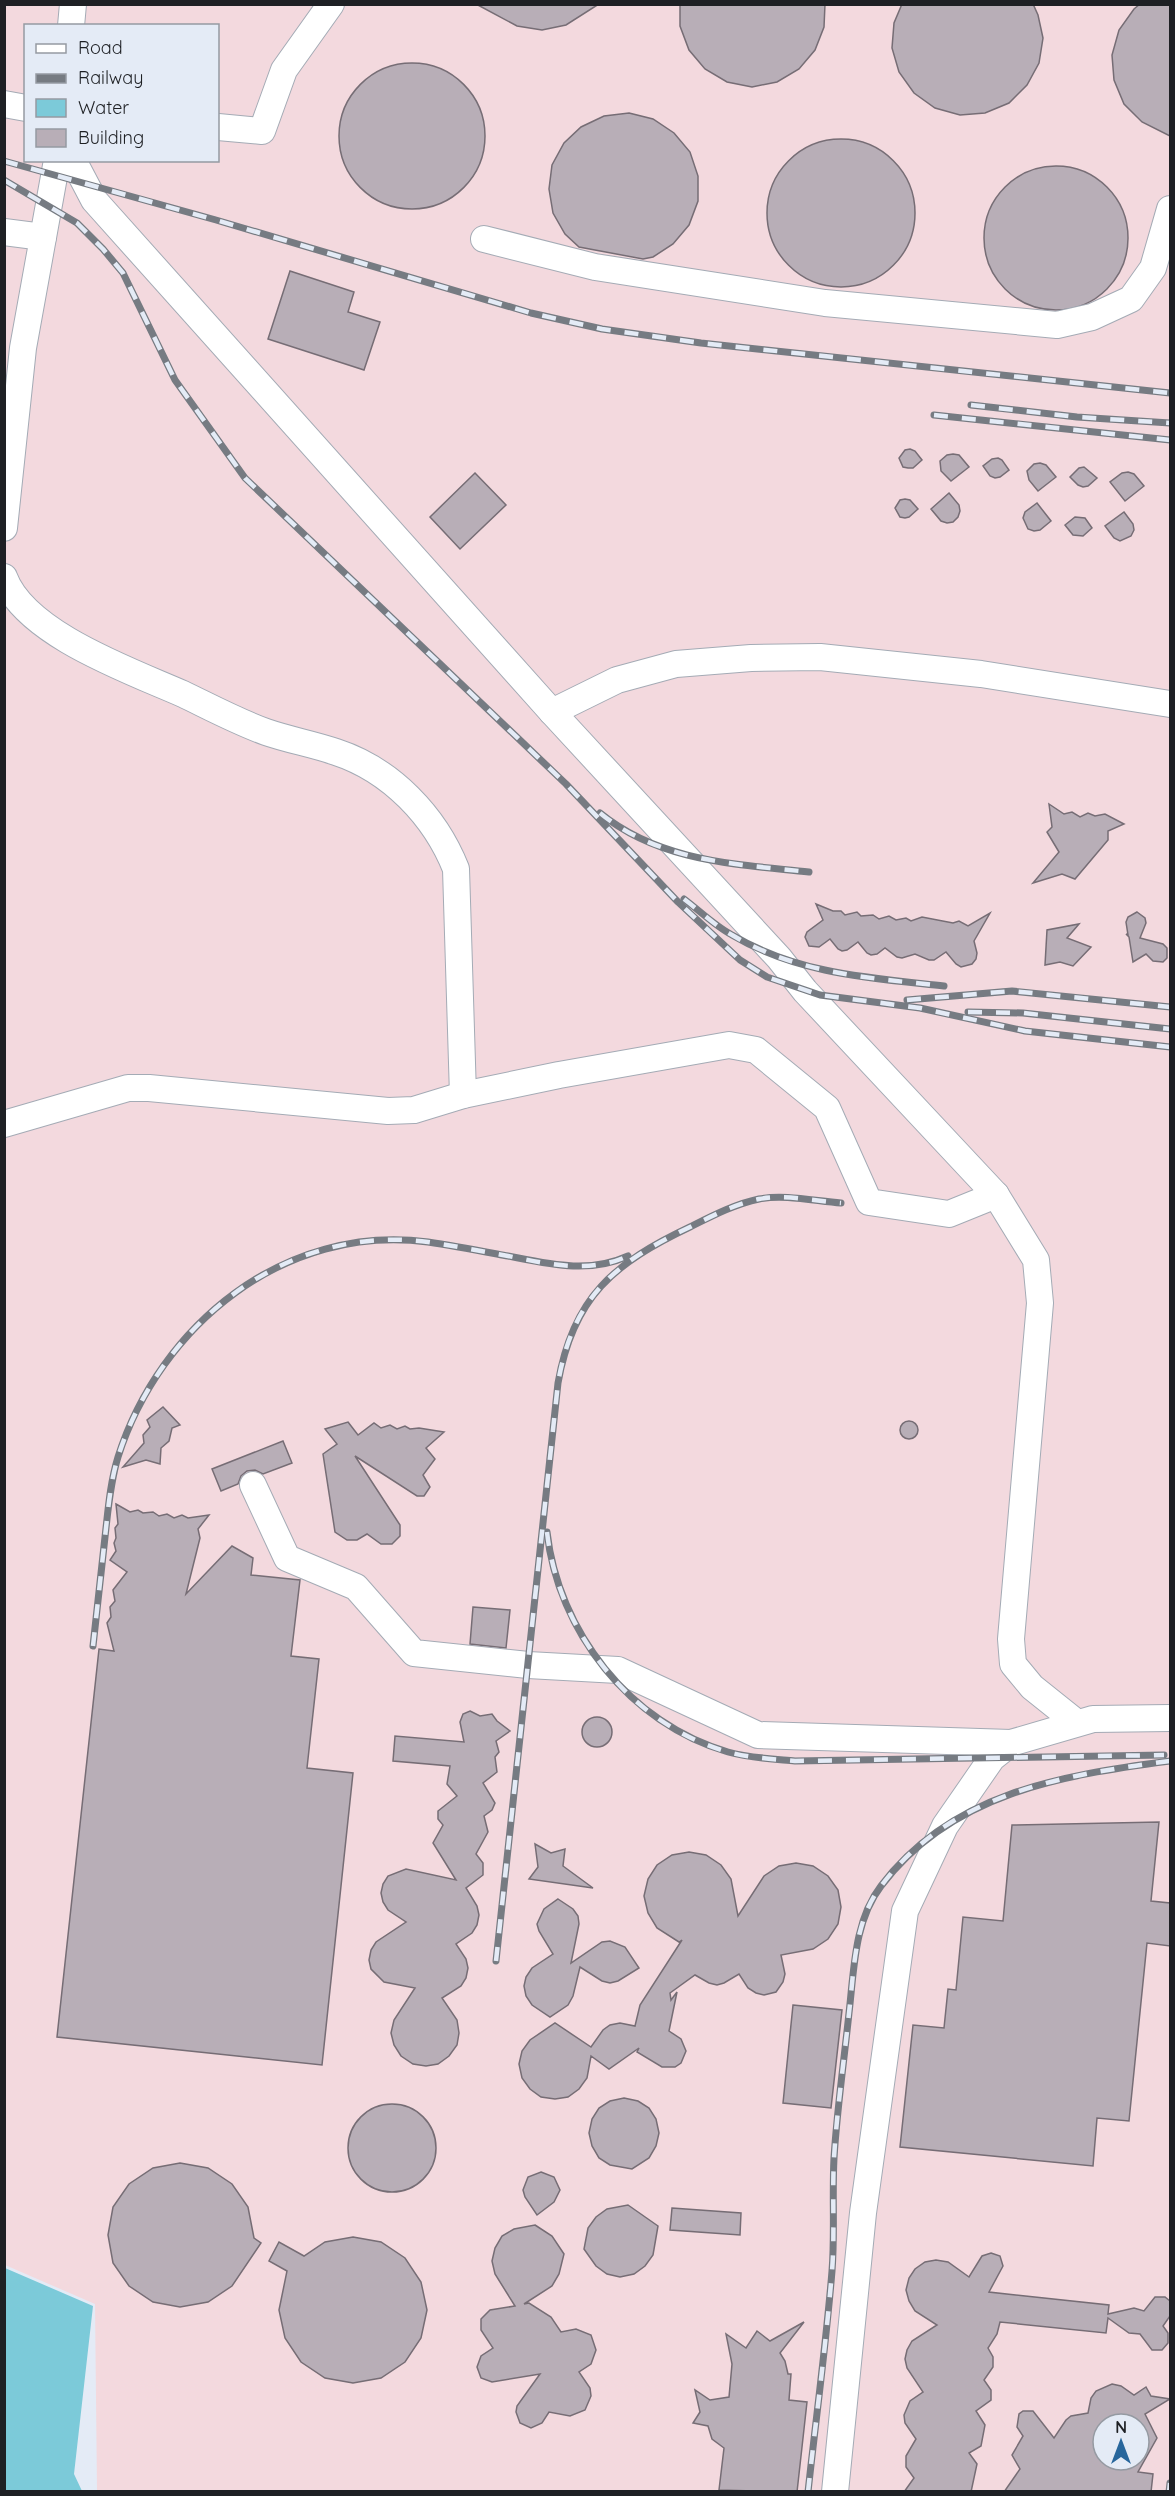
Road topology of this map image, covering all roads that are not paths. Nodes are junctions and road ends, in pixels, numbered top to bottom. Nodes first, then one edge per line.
1 (73, 4) edge
2 (331, 4) edge
3 (71, 24) edge
4 (4, 104) edge
5 (24, 108) edge
6 (219, 127) edge
7 (57, 162) edge
8 (74, 162) edge
9 (1170, 209) edge
10 (4, 232) edge
11 (43, 237) junction
12 (484, 239) dead end
13 (14, 345) edge
14 (4, 528) edge
15 (4, 577) edge
16 (1170, 704) edge
17 (552, 712) junction
18 (463, 1095) junction
19 (4, 1124) edge
20 (996, 1195) junction
21 (253, 1485) dead end
22 (1170, 1718) edge
23 (1077, 1723) junction
24 (1011, 1743) junction
25 (835, 2492) edge

1 - 3 street
2 - 6 street
4 - 5 street
7 - 11 street
8 - 17 street
9 - 12 street
10 - 11 street
11 - 13 street
13 - 14 street
15 - 18 street
16 - 17 street
17 - 20 street
18 - 19 street
18 - 20 street
20 - 23 street
21 - 24 street
22 - 23 street
23 - 24 street
24 - 25 street

